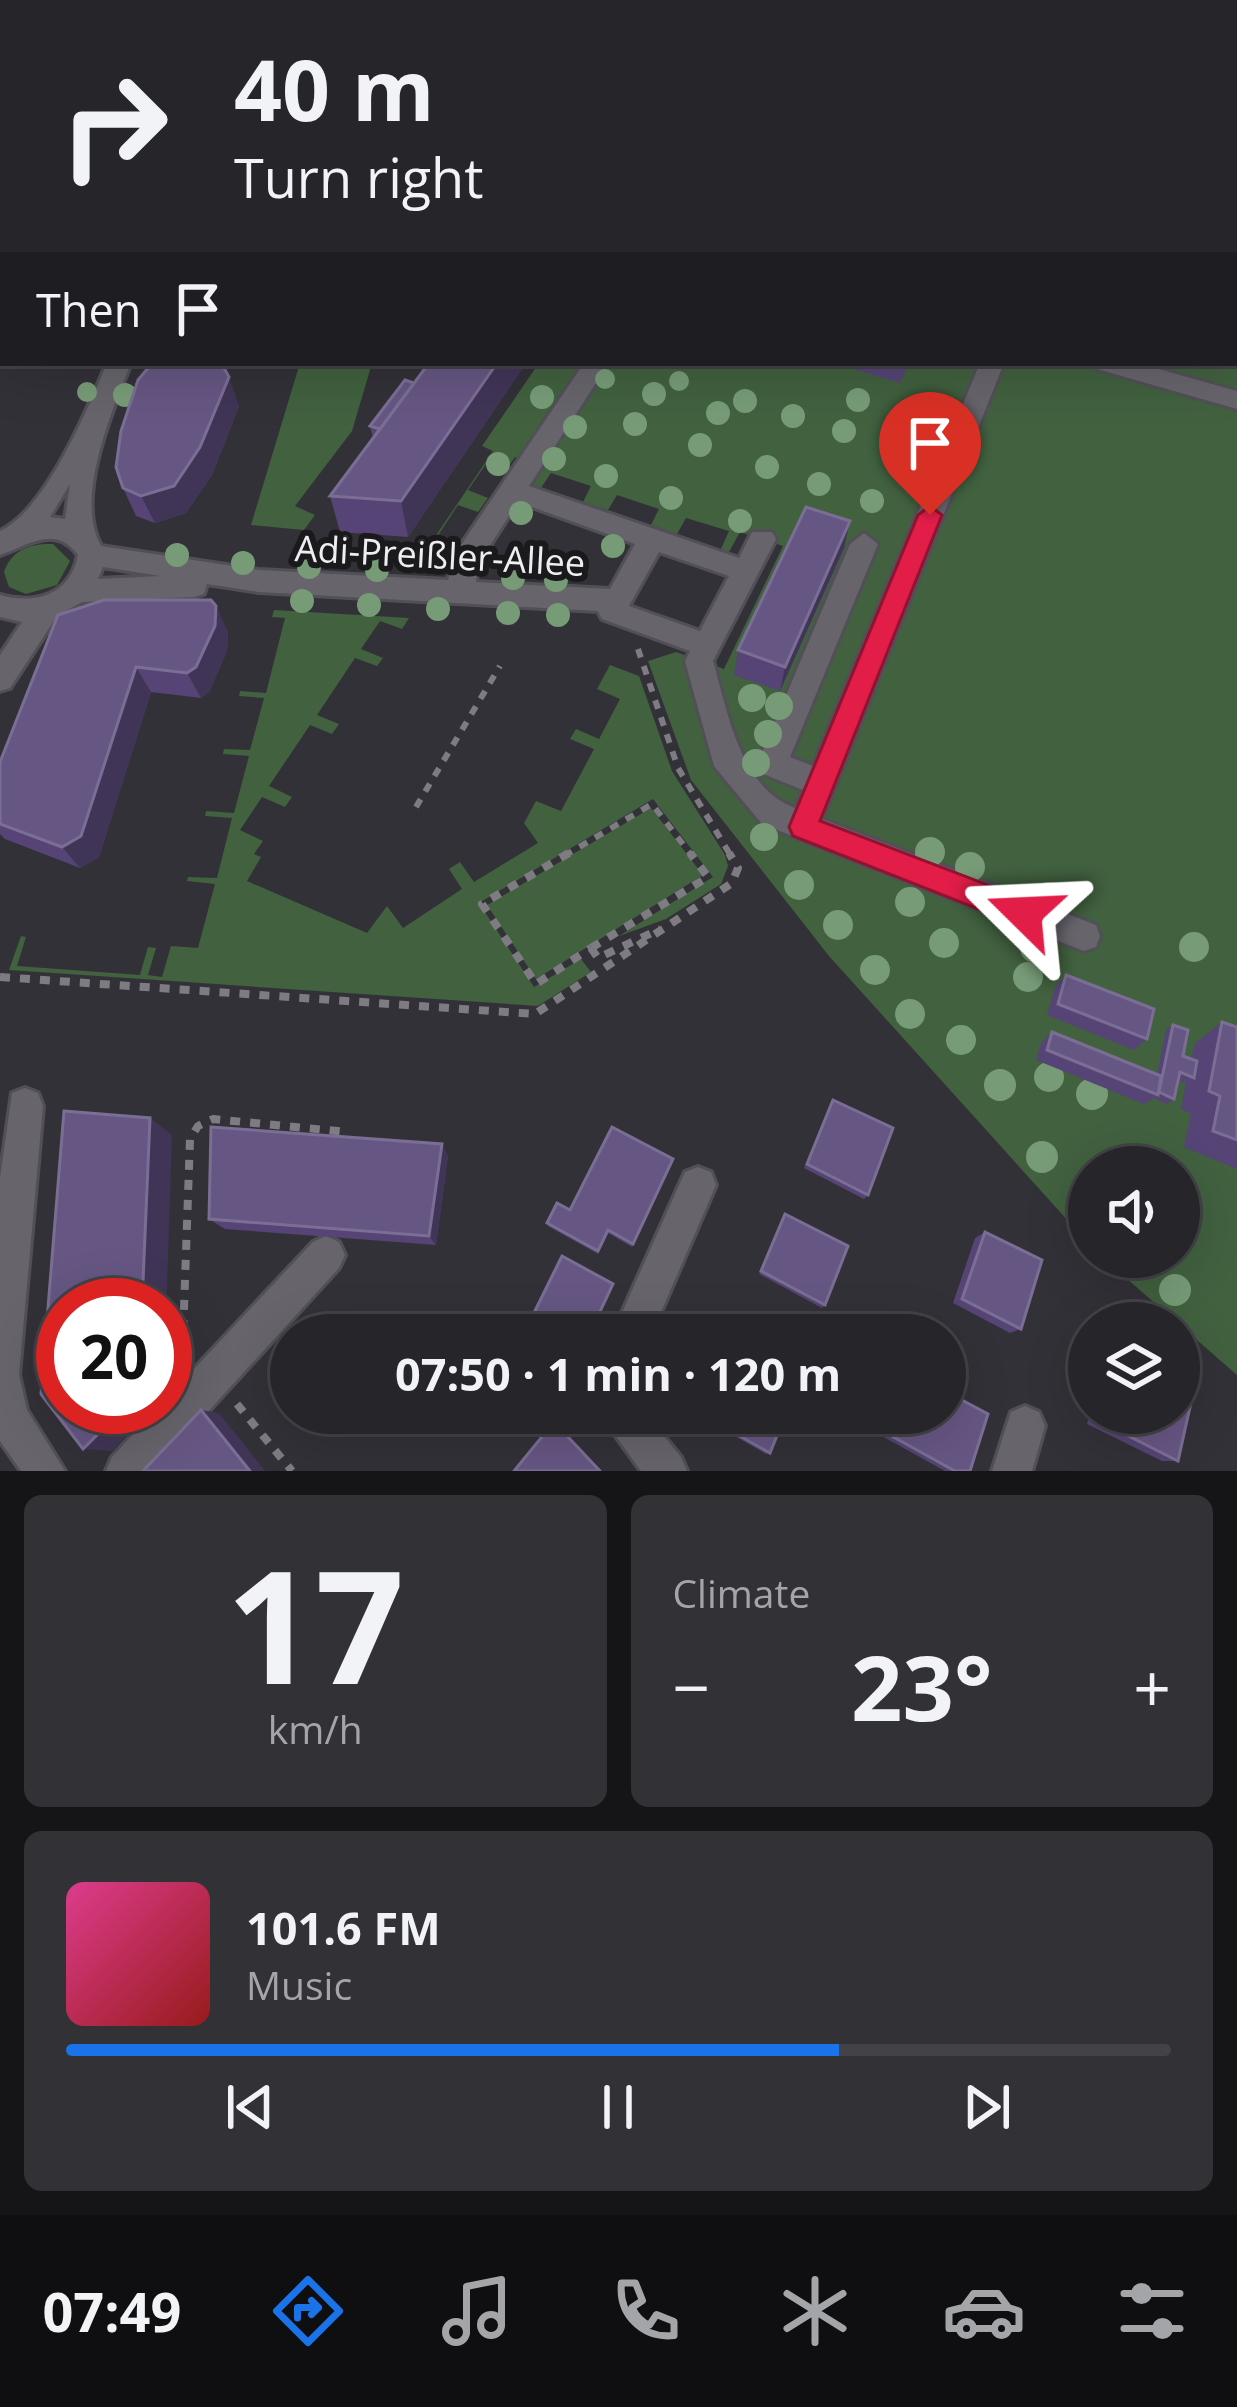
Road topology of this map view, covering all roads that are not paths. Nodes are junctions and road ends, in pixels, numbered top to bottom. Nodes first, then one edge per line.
1 (118, 366) edge
2 (595, 366) edge
3 (991, 366) edge
4 (1117, 366) edge
5 (1237, 400) edge
6 (83, 451) junction
7 (512, 490) junction
8 (28, 529) junction
9 (652, 538) junction
10 (762, 539) dead end
11 (0, 544) edge
12 (85, 544) junction
13 (864, 544) dead end
14 (745, 571) junction
15 (259, 581) junction
16 (77, 591) junction
17 (460, 592) junction
18 (617, 601) junction
19 (0, 606) edge
20 (46, 609) junction
21 (707, 645) junction
22 (0, 679) edge
23 (821, 783) junction
24 (803, 827) junction
25 (1084, 936) dead end
26 (25, 1106) dead end
27 (698, 1185) dead end
28 (326, 1255) edge
29 (640, 1314) edge
30 (0, 1376) edge
31 (1025, 1426) dead end
32 (636, 1434) edge
33 (45, 1471) edge
34 (126, 1471) edge
35 (667, 1471) edge
36 (1012, 1471) edge

1 - 6 street
2 - 7 street
3 - 23 street
4 - 5 street
6 - 8 street
6 - 12 street
7 - 9 street
7 - 17 street
8 - 11 street
8 - 12 street, Adi-Preißler-Allee
9 - 14 street
9 - 18 street
10 - 14 street
12 - 15 street, Adi-Preißler-Allee
12 - 16 street
13 - 23 street
14 - 21 street
15 - 16 street, Adi-Preißler-Allee
15 - 17 street, Adi-Preißler-Allee
16 - 20 street, Adi-Preißler-Allee
17 - 18 street, Adi-Preißler-Allee
18 - 21 street
19 - 20 street
20 - 22 street
21 - 24 street
23 - 24 street
24 - 25 street
26 - 30 street
27 - 29 street
28 - 34 street
30 - 33 street
31 - 36 street
32 - 35 street

